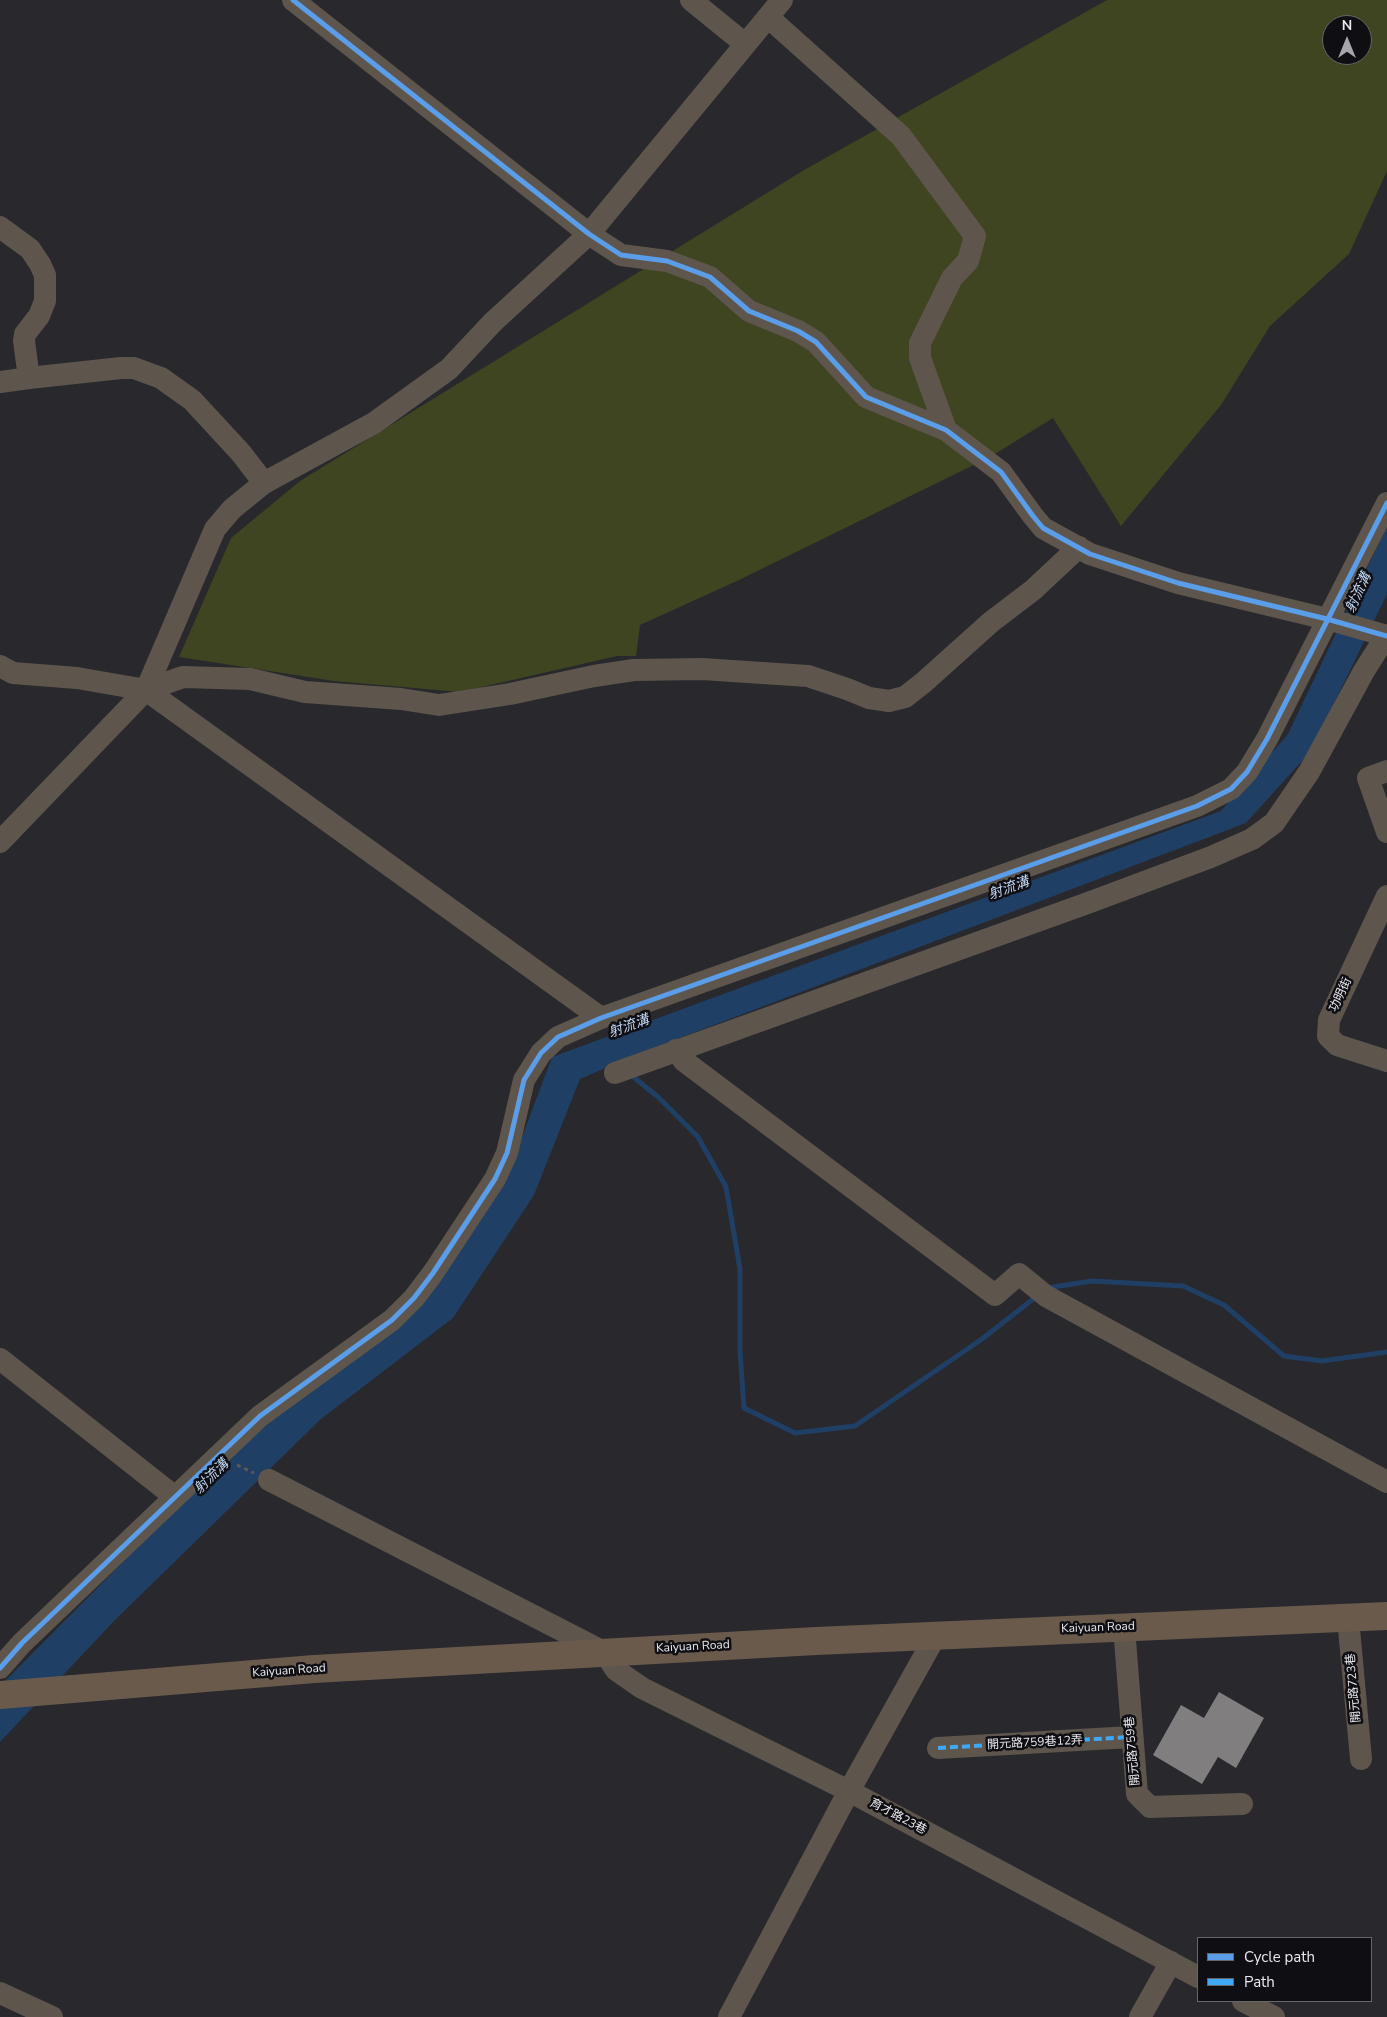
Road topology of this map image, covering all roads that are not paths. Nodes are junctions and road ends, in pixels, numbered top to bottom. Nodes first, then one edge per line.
1 (293, 0) edge
2 (692, 0) edge
3 (782, 0) edge
4 (768, 17) junction
5 (745, 44) junction
6 (0, 227) edge
7 (589, 234) junction
8 (29, 378) junction
9 (0, 382) edge
10 (946, 430) junction
11 (264, 483) junction
12 (1387, 503) edge
13 (1078, 547) junction
14 (1333, 621) junction
15 (1384, 635) edge
16 (0, 666) edge
17 (146, 690) junction
18 (1387, 771) edge
19 (1387, 832) edge
20 (0, 842) edge
21 (1387, 896) edge
22 (601, 1018) junction
23 (666, 1054) junction
24 (1387, 1061) edge
25 (616, 1073) dead end
26 (0, 1359) edge
27 (269, 1480) road end
28 (1387, 1482) edge
29 (175, 1497) junction
30 (1387, 1616) edge
31 (1348, 1618) junction
32 (1124, 1627) junction
33 (936, 1635) junction
34 (604, 1652) junction
35 (0, 1668) edge
36 (0, 1695) edge
37 (1131, 1737) junction
38 (938, 1748) dead end
39 (1361, 1759) dead end
40 (849, 1790) junction
41 (1242, 1804) dead end
42 (1171, 1962) junction
43 (1197, 1976) edge
44 (0, 1993) edge
45 (1245, 2002) edge
46 (52, 2017) edge
47 (729, 2017) edge
48 (1140, 2017) edge
49 (1274, 2017) edge

1 - 7 street
2 - 5 street
3 - 4 street
4 - 5 street
4 - 10 street
5 - 7 street
6 - 8 street
7 - 10 street
7 - 11 street
8 - 9 street
8 - 11 street
10 - 13 street
11 - 17 street
12 - 14 street
13 - 14 street
13 - 17 street
14 - 15 street
14 - 22 street
15 - 23 street
16 - 17 street
17 - 20 street
17 - 22 street
18 - 19 street
21 - 24 street, 功明街
22 - 29 street
23 - 25 street
23 - 28 street
26 - 29 street
27 - 34 street
29 - 35 street
30 - 31 main road, Kaiyuan Road
31 - 32 main road, Kaiyuan Road
31 - 39 street, 開元路723巷
32 - 33 main road, Kaiyuan Road
32 - 37 street, 開元路759巷
33 - 34 main road, Kaiyuan Road
33 - 40 street
34 - 36 main road, Kaiyuan Road
34 - 40 street, 育才路23巷
37 - 38 street, 開元路759巷12弄
37 - 41 street, 開元路759巷
40 - 42 street, 育才路23巷
40 - 47 street
42 - 43 street, 育才路23巷
42 - 48 street
44 - 46 street
45 - 49 street

